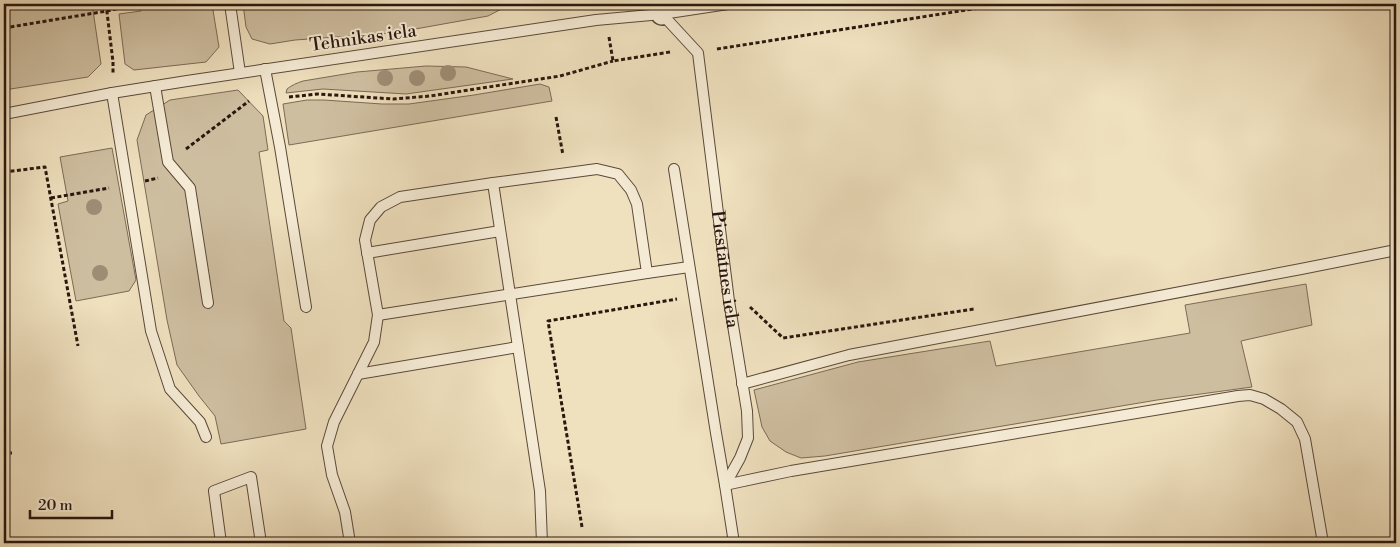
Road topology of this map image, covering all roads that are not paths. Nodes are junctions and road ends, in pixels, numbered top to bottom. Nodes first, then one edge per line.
1 (230, 4) edge
2 (728, 4) edge
3 (661, 9) edge
4 (265, 69) junction
5 (240, 73) junction
6 (155, 86) junction
7 (112, 93) junction
8 (4, 114) edge
9 (674, 169) dead end
10 (493, 183) junction
11 (500, 232) junction
12 (1396, 250) edge
13 (367, 254) junction
14 (689, 268) junction
15 (647, 273) junction
16 (510, 294) junction
17 (208, 303) dead end
18 (306, 307) dead end
19 (378, 315) junction
20 (518, 347) junction
21 (358, 374) junction
22 (742, 384) junction
23 (206, 437) dead end
24 (725, 485) junction
25 (222, 543) edge
26 (261, 543) edge
27 (350, 543) edge
28 (542, 543) edge
29 (734, 543) edge
30 (1322, 543) edge

1 - 5 lane
2 - 3 lane, Tehnikas iela
3 - 4 lane, Tehnikas iela
3 - 22 lane, Piestātnes iela
4 - 5 lane, Tehnikas iela
4 - 18 lane
5 - 6 lane, Tehnikas iela
6 - 7 lane, Tehnikas iela
6 - 17 lane
7 - 8 lane, Tehnikas iela
7 - 23 lane
9 - 14 lane
10 - 11 lane
10 - 13 lane
10 - 15 lane
11 - 13 lane
11 - 16 lane
12 - 22 lane
13 - 19 lane
14 - 15 lane
14 - 24 lane
15 - 16 lane
16 - 19 lane
16 - 20 lane
19 - 21 lane
20 - 21 lane
20 - 28 lane
21 - 27 lane
22 - 24 lane, Piestātnes iela
24 - 29 lane
24 - 30 lane
25 - 26 lane

